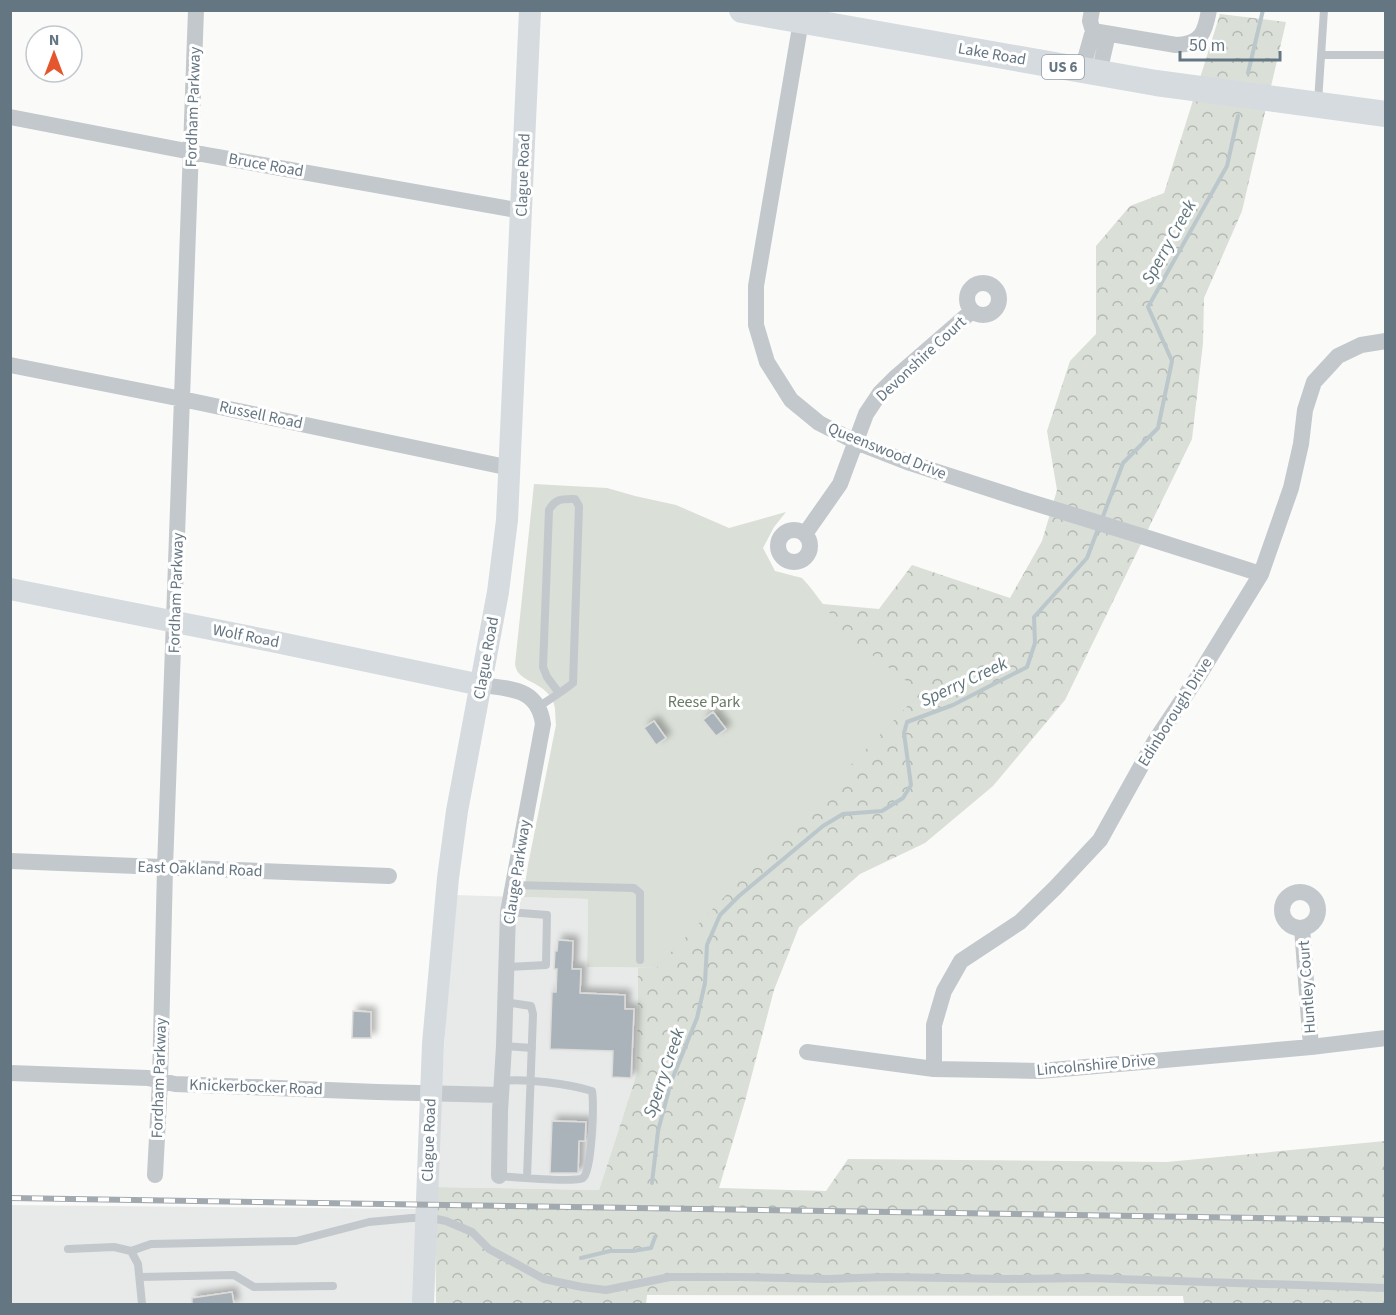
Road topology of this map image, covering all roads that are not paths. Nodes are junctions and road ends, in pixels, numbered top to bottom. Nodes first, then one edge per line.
1 (196, 10) edge
2 (530, 10) edge
3 (742, 10) edge
4 (1092, 10) edge
5 (1209, 10) edge
6 (1324, 10) edge
7 (801, 21) junction
8 (1101, 32) junction
9 (1322, 55) junction
10 (1386, 55) edge
11 (1091, 72) junction
12 (1318, 106) junction
13 (1386, 114) edge
14 (10, 117) edge
15 (192, 152) junction
16 (522, 211) junction
17 (972, 311) dead end
18 (1386, 340) edge
19 (10, 365) edge
20 (182, 399) junction
21 (856, 442) junction
22 (510, 468) junction
23 (805, 534) dead end
24 (1261, 574) junction
25 (10, 589) edge
26 (175, 622) junction
27 (481, 686) junction
28 (559, 693) junction
29 (538, 707) junction
30 (10, 861) edge
31 (165, 868) junction
32 (389, 876) dead end
33 (512, 885) junction
34 (508, 912) junction
35 (1302, 928) dead end
36 (640, 960) dead end
37 (506, 967) junction
38 (505, 1002) junction
39 (1386, 1038) edge
40 (504, 1046) junction
41 (1311, 1047) junction
42 (532, 1048) junction
43 (807, 1052) dead end
44 (934, 1069) junction
45 (10, 1073) edge
46 (160, 1081) junction
47 (531, 1081) junction
48 (502, 1088) junction
49 (155, 1175) dead end
50 (499, 1176) joint
51 (527, 1178) junction
52 (68, 1249) dead end
53 (131, 1251) junction
54 (140, 1277) junction
55 (333, 1286) dead end
56 (1386, 1288) edge
57 (142, 1305) edge
58 (423, 1305) edge

1 - 15 street, Fordham Parkway
2 - 16 main road, Clague Road
3 - 7 main road, Lake Road / US 6
4 - 8 street
5 - 8 street
6 - 9 lane
7 - 11 main road, Lake Road / US 6
7 - 21 street, Queenswood Drive
8 - 11 street
9 - 10 lane
9 - 12 lane
11 - 12 main road, Lake Road / US 6
12 - 13 main road, Lake Road / US 6
14 - 15 street, Bruce Road
15 - 16 street, Bruce Road
15 - 20 street, Fordham Parkway
16 - 22 main road, Clague Road
17 - 21 street, Devonshire Court
18 - 24 street, Edinborough Drive
19 - 20 street, Russell Road
20 - 22 street, Russell Road
20 - 26 street, Fordham Parkway
21 - 23 street, Devonshire Court
21 - 24 street, Queenswood Drive
22 - 27 main road, Clague Road
24 - 44 street, Edinborough Drive
25 - 26 main road, Wolf Road
26 - 27 main road, Wolf Road
26 - 31 street, Fordham Parkway
27 - 29 street
27 - 58 main road, Clague Road
28 - 28 lane
28 - 29 lane
29 - 33 street, Clauge Parkway
30 - 31 street, East Oakland Road
31 - 32 street, East Oakland Road
31 - 46 street, Fordham Parkway
33 - 34 street, Clauge Parkway
33 - 36 lane
34 - 37 street, Clauge Parkway
34 - 37 lane
35 - 41 street, Huntley Court
37 - 38 street, Clauge Parkway
38 - 40 street, Clauge Parkway
38 - 42 lane
39 - 41 street, Lincolnshire Drive
40 - 42 lane
40 - 48 street, Clauge Parkway
41 - 44 street, Lincolnshire Drive
42 - 47 lane
43 - 44 street, Lincolnshire Drive
45 - 46 street, Knickerbocker Road
46 - 48 street, Knickerbocker Road
46 - 49 street, Fordham Parkway
47 - 48 lane
47 - 51 lane
47 - 51 lane
48 - 50 street, Clauge Parkway
50 - 51 lane
52 - 53 lane
53 - 54 lane
53 - 56 lane
54 - 55 lane
54 - 57 lane

